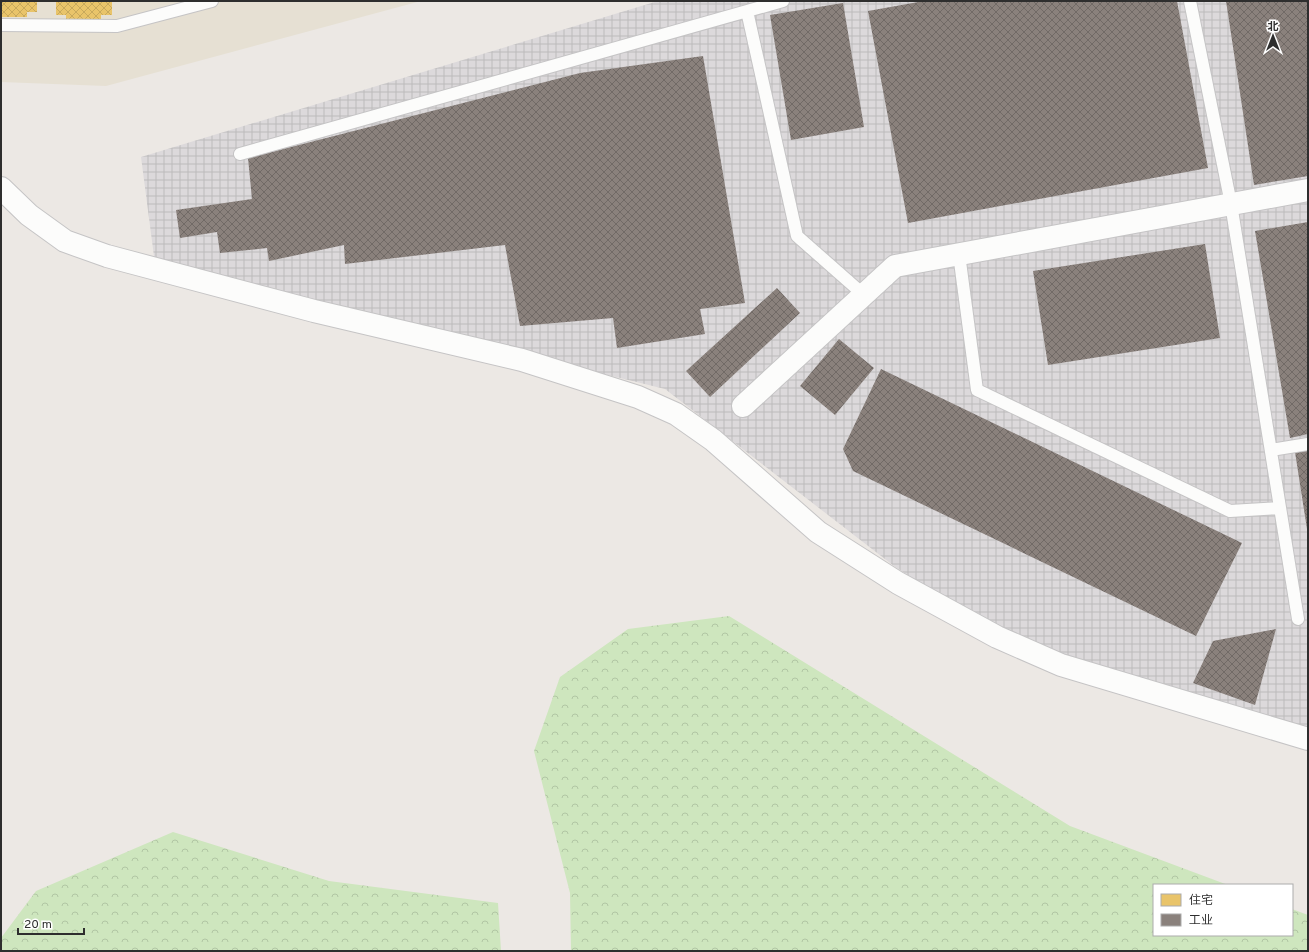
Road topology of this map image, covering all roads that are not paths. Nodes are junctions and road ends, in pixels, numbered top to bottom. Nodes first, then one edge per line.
1 (212, 1) edge
2 (783, 1) edge
3 (1190, 1) edge
4 (748, 11) junction
5 (1, 25) edge
6 (240, 154) dead end
7 (1, 188) edge
8 (1308, 190) edge
9 (1231, 204) junction
10 (959, 254) junction
11 (864, 295) junction
12 (744, 406) dead end
13 (1308, 444) edge
14 (1271, 450) junction
15 (1280, 508) junction
16 (1298, 619) dead end
17 (1308, 739) edge

1 - 5 lane
2 - 4 lane
3 - 9 lane
4 - 6 lane
4 - 11 lane
7 - 17 street
8 - 9 street
9 - 10 street
9 - 14 lane
10 - 11 street
10 - 15 lane
11 - 12 street
13 - 14 lane
14 - 15 lane
15 - 16 lane

